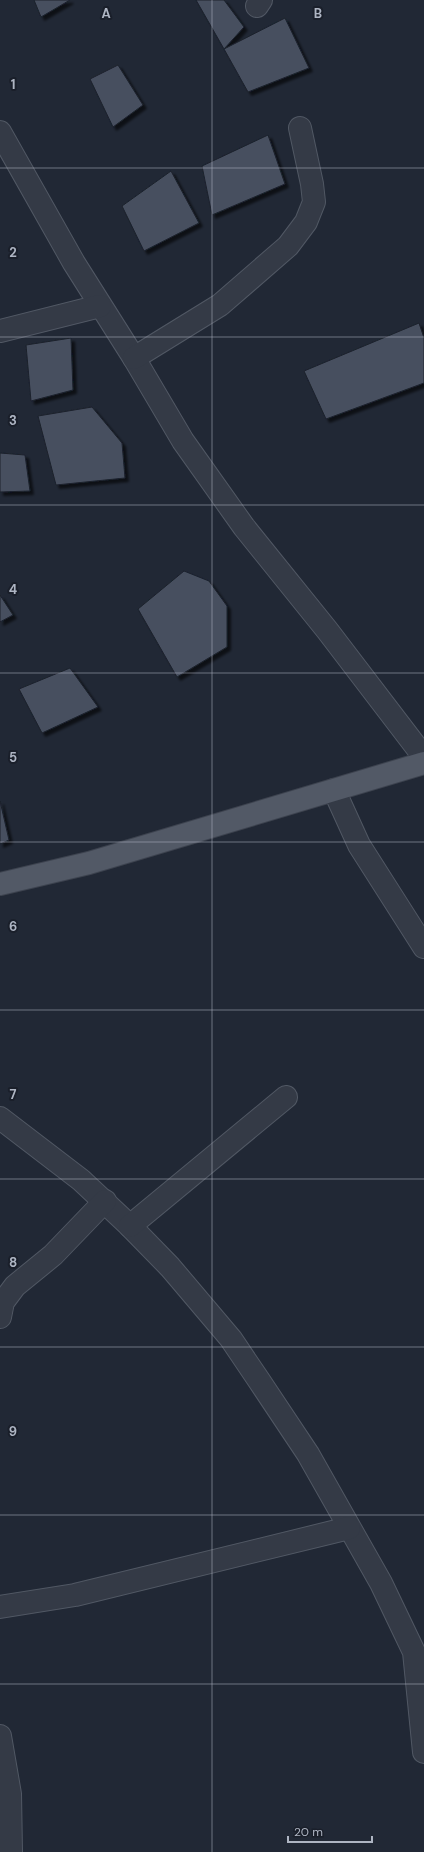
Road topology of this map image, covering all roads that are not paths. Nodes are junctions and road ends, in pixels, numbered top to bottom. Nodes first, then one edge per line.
1 (300, 128) dead end
2 (0, 132) edge
3 (100, 306) junction
4 (0, 331) edge
5 (134, 358) junction
6 (424, 757) edge
7 (424, 763) edge
8 (334, 790) junction
9 (0, 884) edge
10 (424, 947) edge
11 (286, 1097) dead end
12 (0, 1118) edge
13 (105, 1201) junction
14 (130, 1226) junction
15 (0, 1317) edge
16 (349, 1528) junction
17 (0, 1607) edge
18 (419, 1649) edge
19 (0, 1736) edge
20 (424, 1752) edge
21 (11, 1852) edge

1 - 5 street
2 - 3 street
3 - 4 street
3 - 5 street
5 - 6 street
7 - 8 main road
8 - 9 main road
8 - 10 street
11 - 14 street
12 - 13 street
13 - 14 street
13 - 15 street
14 - 16 street
16 - 17 street
16 - 18 street
18 - 20 street
19 - 21 street

